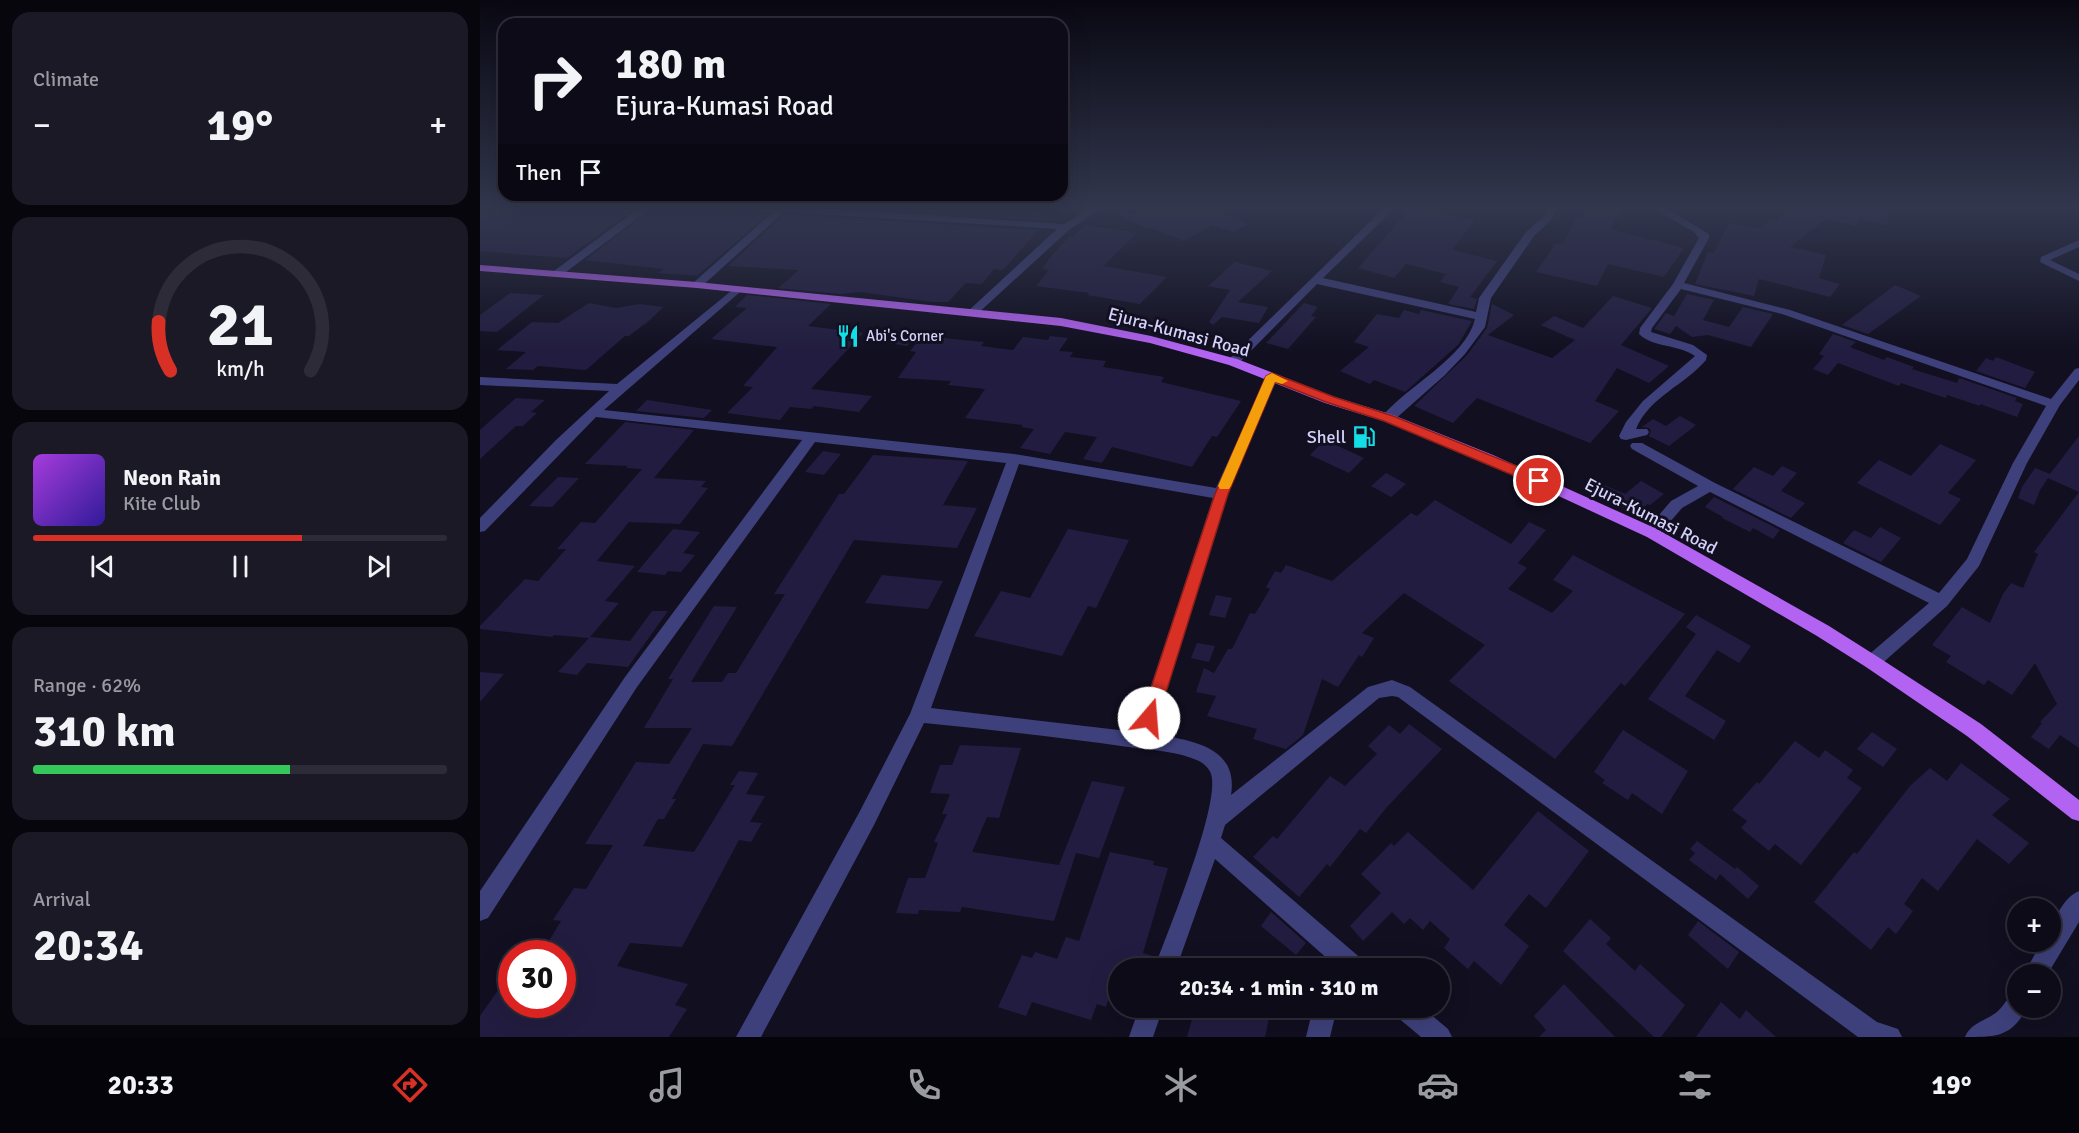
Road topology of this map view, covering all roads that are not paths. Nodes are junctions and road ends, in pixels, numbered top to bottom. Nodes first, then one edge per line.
1 (583, 254) edge
2 (732, 254) edge
3 (1036, 254) edge
4 (1342, 254) edge
5 (1516, 254) edge
6 (1695, 254) edge
7 (2055, 254) edge
8 (480, 268) edge
9 (558, 273) junction
10 (2079, 278) edge
11 (1315, 280) junction
12 (697, 285) junction
13 (1678, 285) junction
14 (736, 290) junction
15 (971, 314) junction
16 (1482, 317) junction
17 (1233, 362) junction
18 (2079, 372) edge
19 (1272, 376) junction
20 (480, 381) edge
21 (620, 388) junction
22 (2054, 404) junction
23 (594, 413) junction
24 (1389, 418) junction
25 (812, 436) junction
26 (1014, 459) junction
27 (1710, 486) junction
28 (1221, 494) junction
29 (480, 527) edge
30 (1652, 533) junction
31 (1941, 602) junction
32 (1872, 662) junction
33 (919, 715) junction
34 (1142, 741) junction
35 (2079, 812) edge
36 (1215, 820) junction
37 (1210, 841) junction
38 (2079, 902) edge
39 (480, 910) edge
40 (1169, 958) edge
41 (1337, 958) edge
42 (2041, 964) edge
43 (1148, 1018) edge
44 (1323, 1018) edge
45 (1416, 1018) edge
46 (2008, 1018) edge
47 (1877, 1036) edge
48 (748, 1037) edge
49 (1141, 1037) edge
50 (1318, 1037) edge
51 (1440, 1037) edge
52 (1977, 1037) edge

1 - 9 street
2 - 12 street
3 - 15 street
4 - 11 street
5 - 16 street
6 - 13 street
7 - 10 street
8 - 9 main road, Ejura-Kumasi Road
9 - 12 main road, Ejura-Kumasi Road
11 - 16 street
11 - 17 street
12 - 14 main road, Ejura-Kumasi Road
13 - 22 street
13 - 27 street
14 - 15 main road, Ejura-Kumasi Road
14 - 21 street
15 - 17 main road, Ejura-Kumasi Road
16 - 24 street
17 - 19 main road, Ejura-Kumasi Road
18 - 22 street
19 - 24 main road, Ejura-Kumasi Road
19 - 28 street
20 - 21 street
21 - 23 street
22 - 31 street
23 - 25 street
23 - 29 street
24 - 30 main road, Ejura-Kumasi Road
25 - 26 street
25 - 39 street
26 - 28 street
26 - 33 street
27 - 30 street
27 - 31 street
28 - 34 street
30 - 32 main road, Ejura-Kumasi Road
31 - 32 street
32 - 35 main road, Ejura-Kumasi Road
33 - 34 street
33 - 48 street
34 - 36 street
36 - 37 street
36 - 47 street
37 - 40 street
37 - 41 street
38 - 42 street
43 - 49 street
44 - 50 street
45 - 51 street
46 - 52 street

